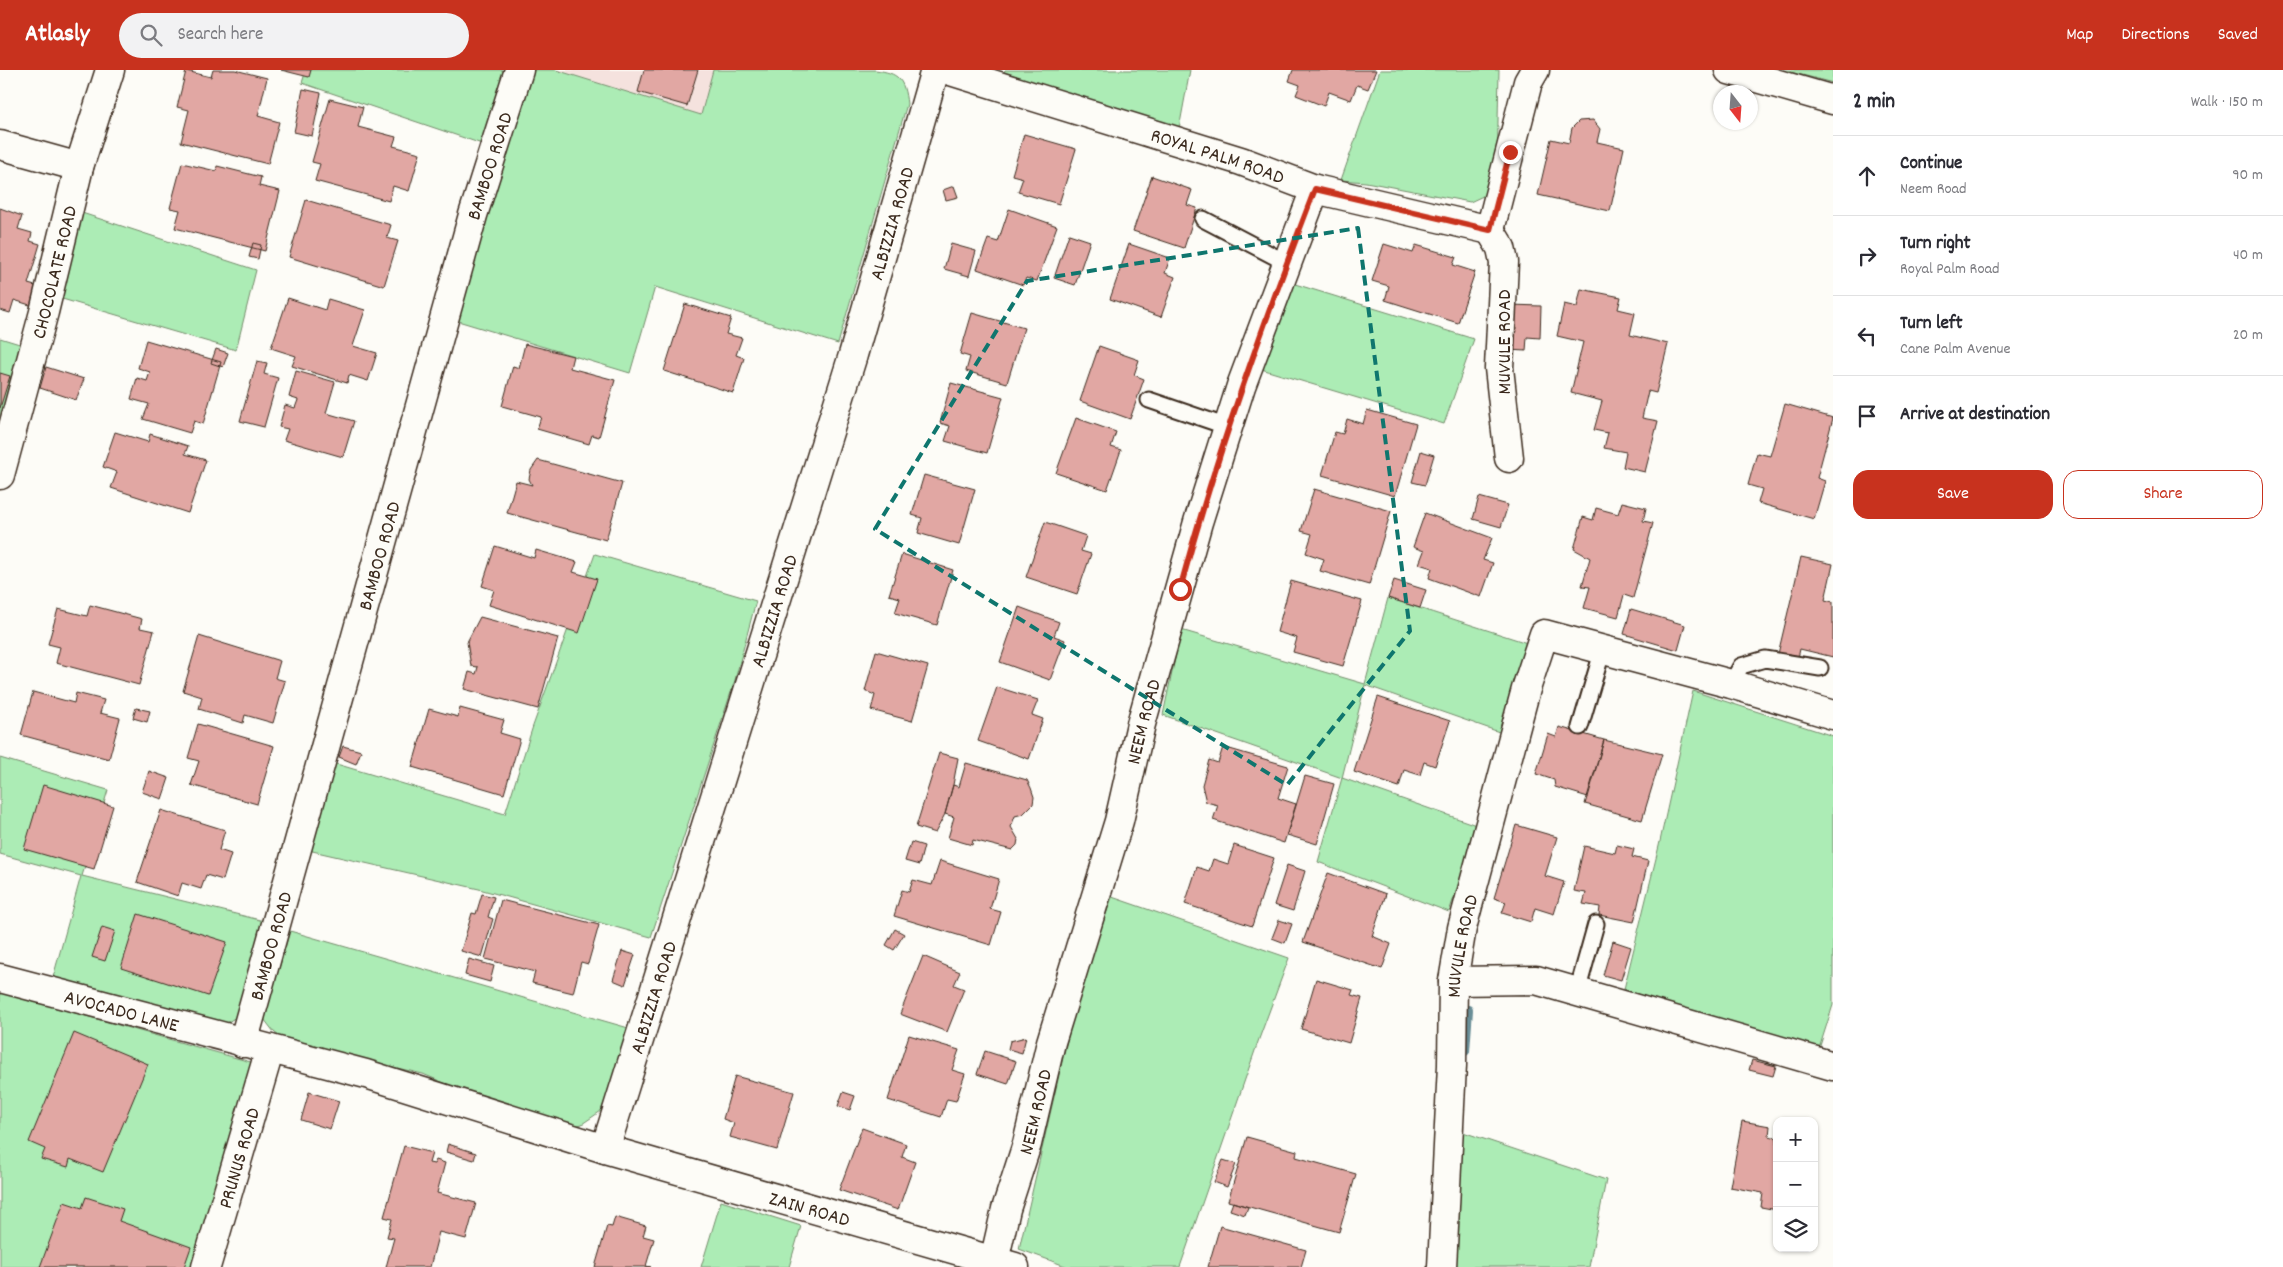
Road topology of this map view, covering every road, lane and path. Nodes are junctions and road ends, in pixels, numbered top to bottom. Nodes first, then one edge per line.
1 (110, 70) edge
2 (519, 70) edge
3 (935, 70) edge
4 (947, 70) edge
5 (1536, 70) edge
6 (1730, 70) edge
7 (1833, 100) edge
8 (0, 145) edge
9 (79, 167) junction
10 (1315, 189) junction
11 (1202, 219) dead end
12 (1490, 230) junction
13 (1286, 263) junction
14 (1149, 400) dead end
15 (1228, 427) junction
16 (1509, 458) dead end
17 (0, 475) edge
18 (1603, 649) junction
19 (1820, 668) dead end
20 (1731, 684) junction
21 (1833, 715) edge
22 (1580, 727) dead end
23 (1596, 924) dead end
24 (0, 978) edge
25 (1453, 981) junction
26 (1577, 992) junction
27 (243, 1043) junction
28 (270, 1050) junction
29 (1833, 1066) edge
30 (605, 1150) junction
31 (1005, 1264) edge
32 (206, 1267) edge
33 (1442, 1267) edge

1 - 9 street, CHOCOLATE ROAD
2 - 27 street, BAMBOO ROAD
3 - 30 street, ALBIZZIA ROAD
4 - 10 street, ROYAL PALM ROAD
5 - 12 street
6 - 7 street
8 - 9 street
9 - 17 street, CHOCOLATE ROAD
10 - 12 street, ROYAL PALM ROAD
10 - 13 street, NEEM ROAD
11 - 13 lane
12 - 16 street, MUVULE ROAD
13 - 15 street, NEEM ROAD
14 - 15 lane
15 - 31 street, NEEM ROAD
18 - 20 street
18 - 22 lane
18 - 25 street, MUVULE ROAD
19 - 20 lane
20 - 21 street
23 - 26 lane
24 - 27 street, AVOCADO LANE
25 - 26 street
25 - 33 street, MUVULE ROAD
26 - 29 street
27 - 28 street, AVOCADO LANE
28 - 30 street, ZAIN ROAD
28 - 32 street, PRUNUS ROAD
30 - 31 street, ZAIN ROAD

